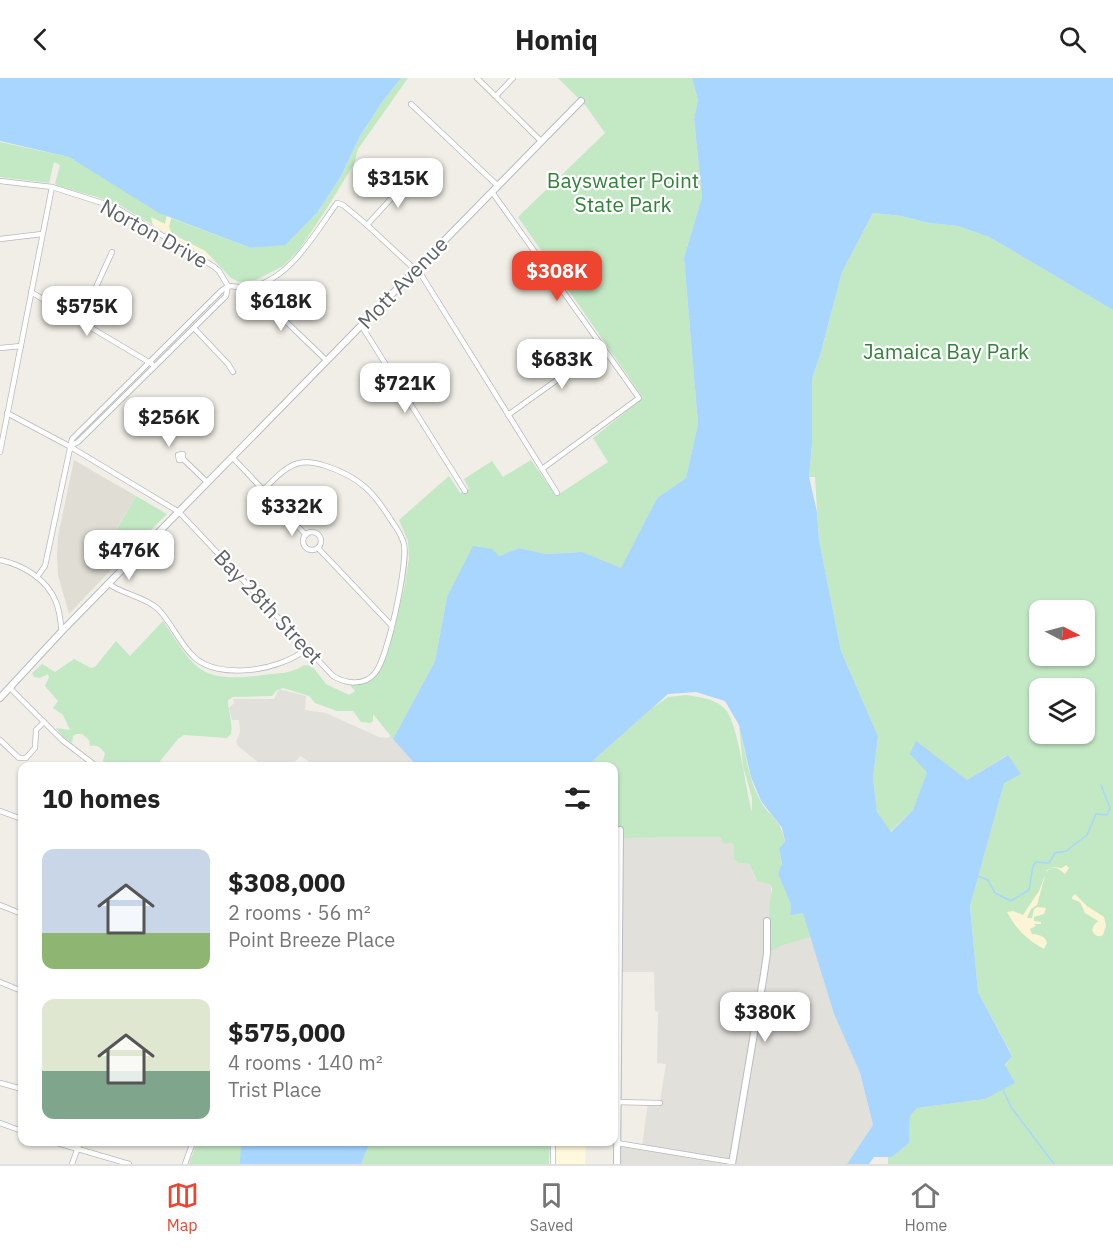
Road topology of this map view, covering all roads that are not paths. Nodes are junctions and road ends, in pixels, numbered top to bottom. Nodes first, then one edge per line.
1 (477, 78) edge
2 (513, 78) edge
3 (496, 96) junction
4 (581, 101) dead end
5 (411, 104) dead end
6 (541, 141) junction
7 (404, 177) dead end
8 (0, 181) edge
9 (52, 187) junction
10 (495, 189) junction
11 (367, 225) junction
12 (42, 234) junction
13 (0, 239) edge
14 (112, 252) dead end
15 (415, 270) junction
16 (228, 285) junction
17 (251, 288) junction
18 (31, 292) junction
19 (81, 320) junction
20 (362, 325) junction
21 (192, 326) junction
22 (21, 345) junction
23 (603, 347) junction
24 (0, 348) edge
25 (327, 361) junction
26 (153, 364) junction
27 (233, 372) dead end
28 (7, 413) junction
29 (508, 415) junction
30 (69, 446) junction
31 (0, 452) edge
32 (232, 457) junction
33 (183, 459) dead end
34 (542, 469) junction
35 (208, 483) junction
36 (263, 490) junction
37 (465, 491) dead end
38 (557, 493) dead end
39 (179, 512) junction
40 (306, 535) junction
41 (318, 548) junction
42 (0, 560) edge
43 (37, 577) junction
44 (109, 584) junction
45 (391, 625) junction
46 (62, 631) junction
47 (306, 649) junction
48 (10, 688) junction
49 (0, 698) edge
50 (44, 722) junction
51 (0, 740) edge
52 (91, 762) edge
53 (0, 810) edge
54 (18, 817) edge
55 (620, 830) dead end
56 (618, 904) edge
57 (0, 905) edge
58 (18, 912) edge
59 (767, 921) dead end
60 (0, 982) edge
61 (18, 989) edge
62 (0, 1083) edge
63 (18, 1088) edge
64 (618, 1102) edge
65 (660, 1103) dead end
66 (0, 1123) edge
67 (18, 1130) edge
68 (618, 1143) edge
69 (68, 1146) edge
70 (79, 1146) edge
71 (192, 1146) edge
72 (553, 1146) edge
73 (617, 1146) edge
74 (78, 1149) junction
75 (732, 1163) edge
76 (72, 1164) edge
77 (129, 1164) edge
78 (185, 1164) edge
79 (553, 1164) edge
80 (617, 1164) edge

1 - 3 street
2 - 3 street
3 - 6 street
4 - 6 street, Mott Avenue
5 - 10 street
6 - 10 street, Mott Avenue
7 - 11 street
8 - 9 street, Norton Drive
9 - 12 street
9 - 16 street, Norton Drive
10 - 15 street, Mott Avenue
10 - 23 street
11 - 15 street
11 - 17 street
12 - 13 street
12 - 18 street
14 - 19 street
15 - 20 street, Mott Avenue
15 - 29 street
16 - 17 street
16 - 21 street
17 - 25 street
18 - 19 street
18 - 22 street
19 - 26 street
20 - 25 street, Mott Avenue
20 - 37 street
21 - 26 street
21 - 27 street
22 - 24 street
22 - 28 street
23 - 29 street
23 - 34 street
25 - 32 street, Mott Avenue
26 - 30 street
28 - 30 street, Bay 28th Street
28 - 31 street
29 - 34 street
30 - 39 street, Bay 28th Street
30 - 43 street
32 - 35 street, Mott Avenue
32 - 36 street
33 - 35 street
34 - 38 street
35 - 39 street, Mott Avenue
36 - 40 street
36 - 45 street
39 - 44 street, Mott Avenue
39 - 47 street, Bay 28th Street
40 - 41 street
40 - 41 street
41 - 45 street
42 - 43 street
43 - 46 street
44 - 46 street, Mott Avenue
44 - 47 street
45 - 47 street, Bay 28th Street
46 - 48 street, Mott Avenue
48 - 49 street, Mott Avenue
48 - 50 street
50 - 51 street
50 - 52 street
53 - 54 street
55 - 56 street
57 - 58 street
59 - 75 street
60 - 61 street
62 - 63 street
64 - 65 street
66 - 67 street
68 - 75 street
69 - 74 street
70 - 74 street
71 - 78 street
72 - 79 street
73 - 80 street
74 - 76 street
74 - 77 street

